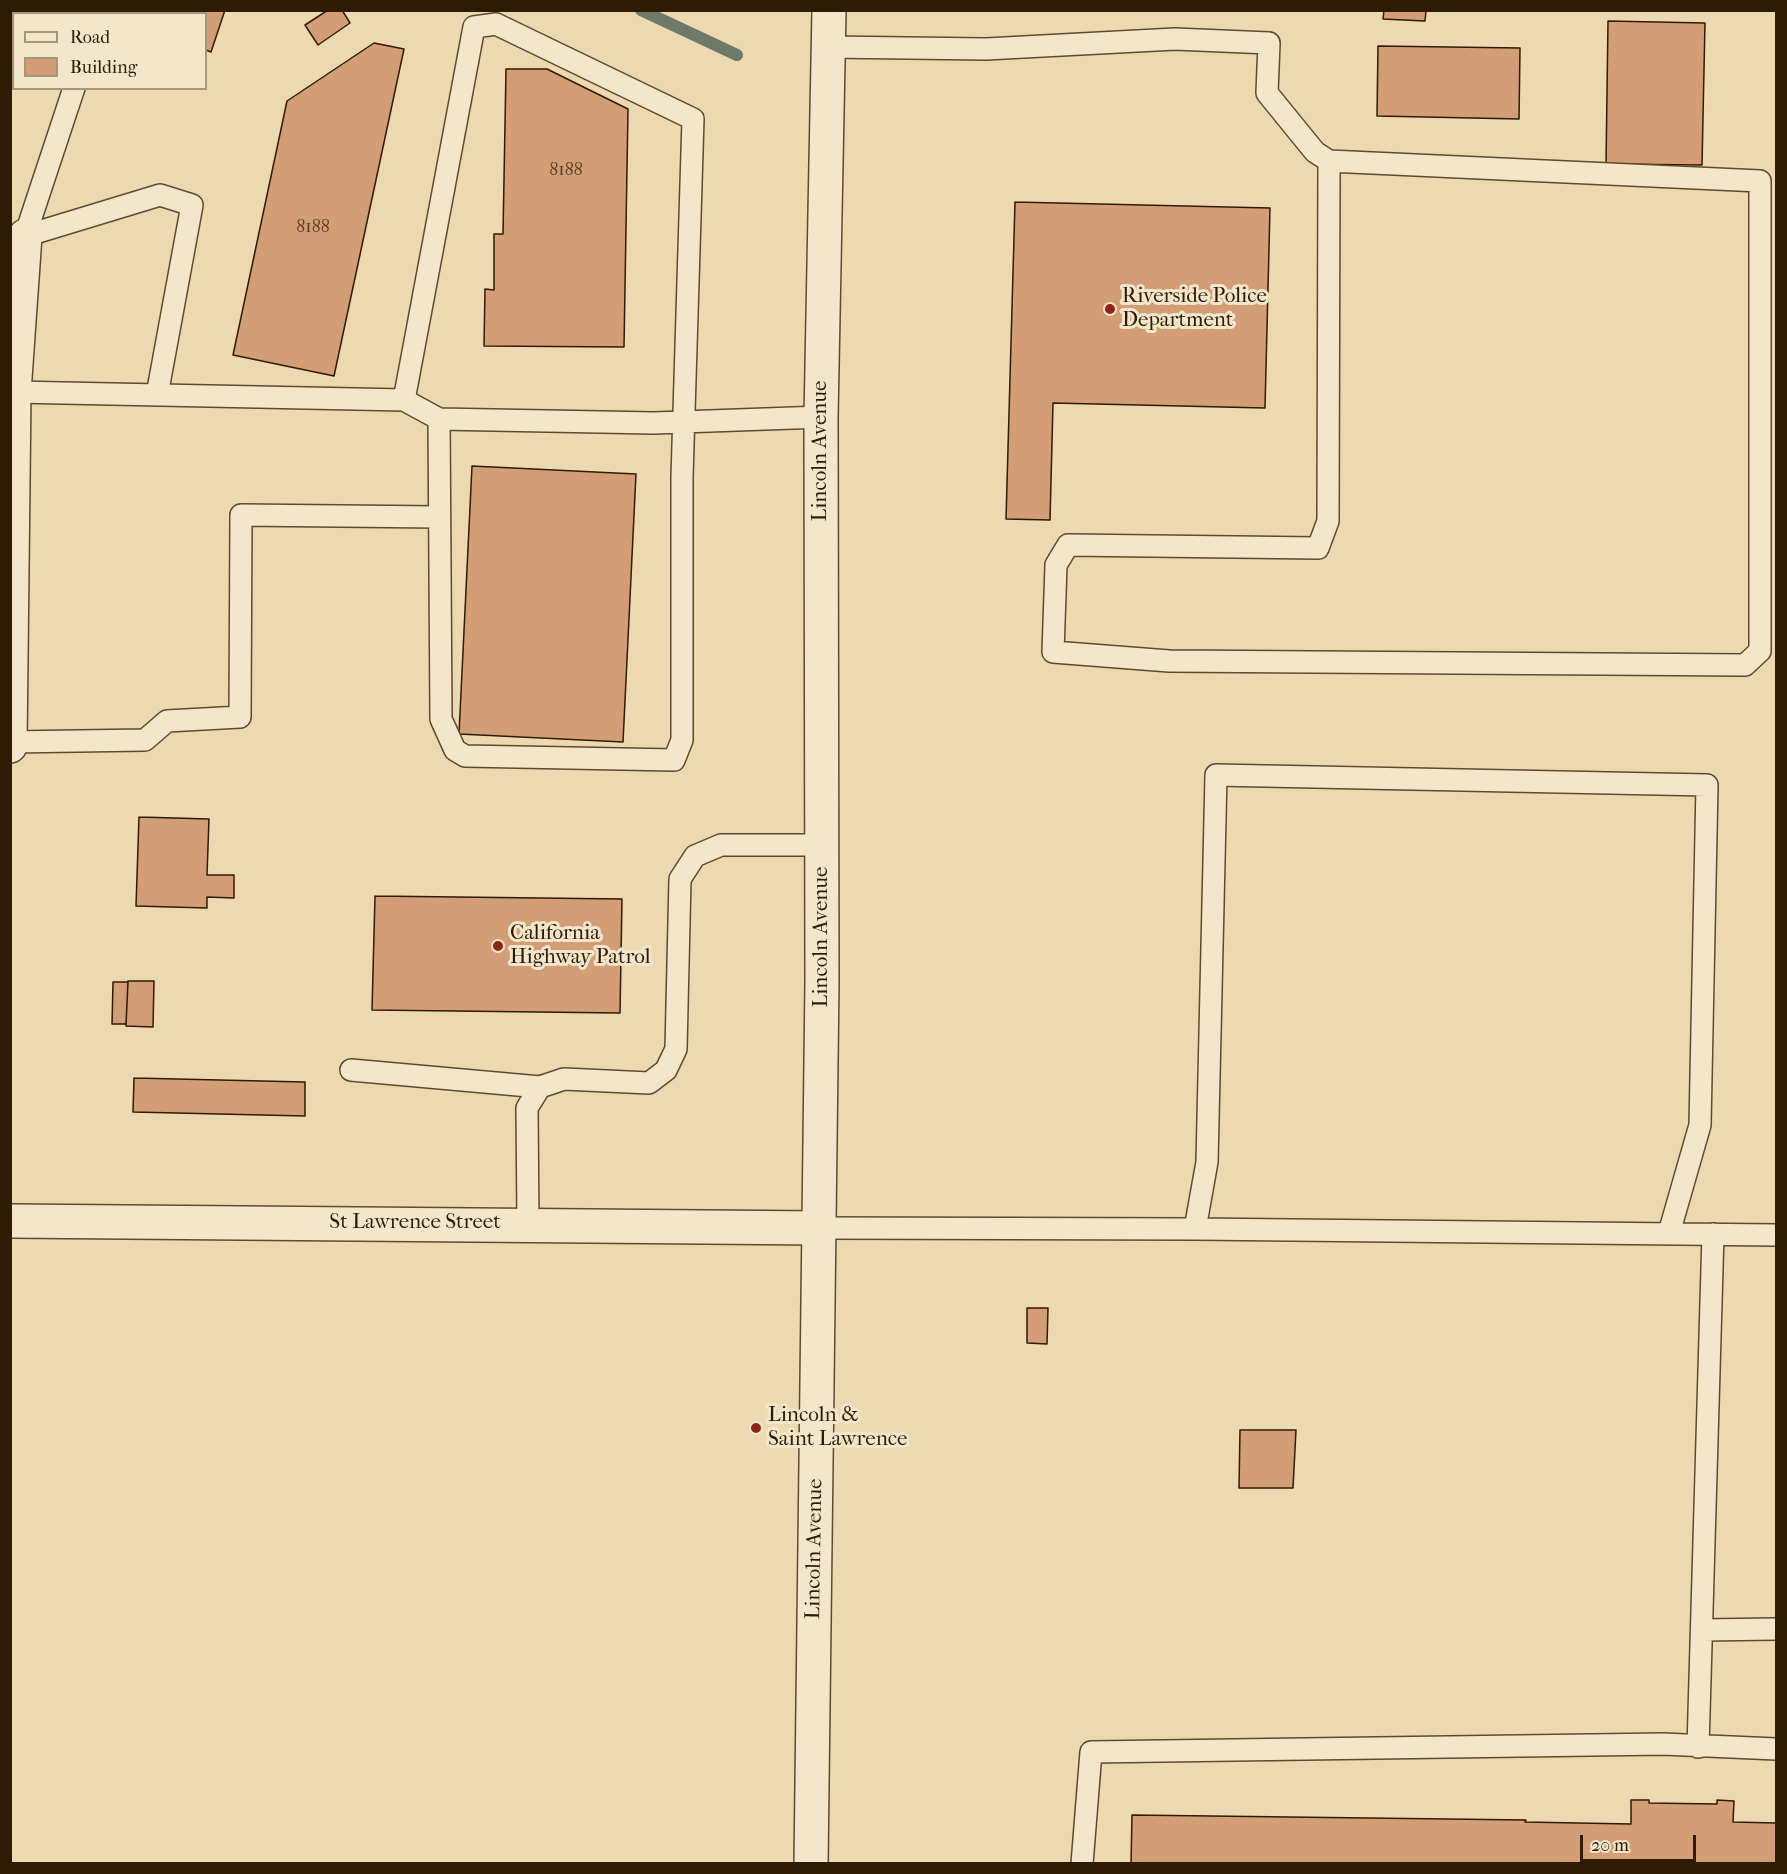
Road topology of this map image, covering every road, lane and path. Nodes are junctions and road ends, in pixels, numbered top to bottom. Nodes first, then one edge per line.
1 (829, 10) edge
2 (828, 47) junction
3 (73, 90) edge
4 (1329, 161) junction
5 (25, 236) junction
6 (14, 392) junction
7 (158, 395) junction
8 (404, 400) junction
9 (820, 417) junction
10 (439, 419) junction
11 (685, 422) junction
12 (12, 498) edge
13 (439, 517) junction
14 (10, 744) edge
15 (822, 845) junction
16 (351, 1070) dead end
17 (540, 1087) junction
18 (10, 1221) edge
19 (528, 1224) junction
20 (820, 1227) junction
21 (1195, 1229) junction
22 (1669, 1233) junction
23 (1713, 1234) junction
24 (1776, 1234) edge
25 (1776, 1629) edge
26 (1702, 1630) junction
27 (1698, 1747) junction
28 (1776, 1749) edge
29 (811, 1863) edge
30 (1082, 1863) edge

1 - 2 street, Lincoln Avenue
2 - 4 lane
2 - 9 street, Lincoln Avenue
3 - 5 lane
4 - 4 lane
5 - 6 street
5 - 7 lane
6 - 7 lane
6 - 12 street
7 - 8 lane
8 - 10 lane
8 - 11 lane
9 - 11 lane
9 - 15 street, Lincoln Avenue
10 - 11 lane
10 - 13 lane
11 - 13 lane
12 - 14 street
13 - 14 lane
15 - 17 lane
15 - 20 street, Lincoln Avenue
16 - 17 lane
17 - 19 lane
18 - 19 street, St Lawrence Street
19 - 20 street, St Lawrence Street
20 - 21 lane
20 - 29 street, Lincoln Avenue
21 - 22 lane
21 - 22 lane
22 - 23 lane
23 - 24 lane
23 - 26 lane
25 - 26 lane
26 - 27 lane
27 - 28 lane
27 - 30 lane

